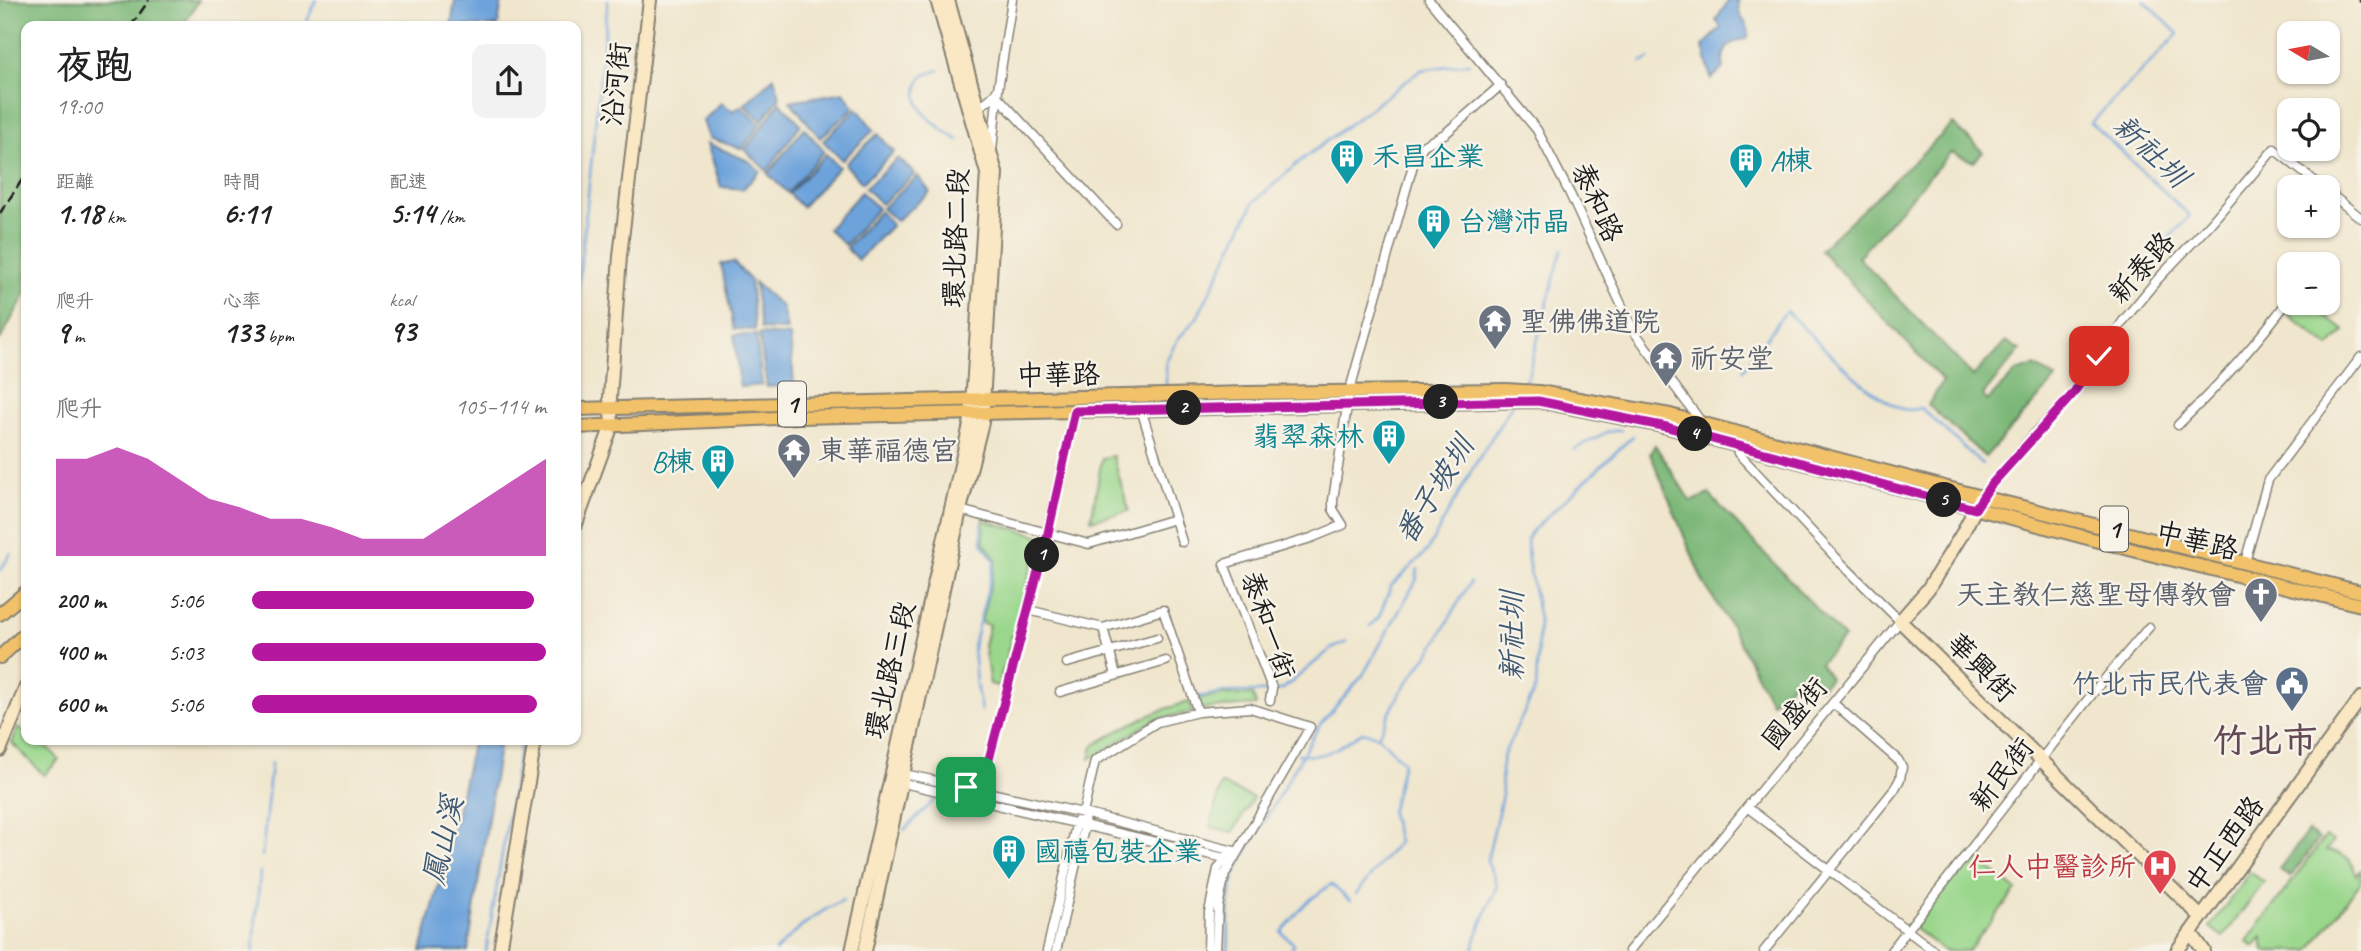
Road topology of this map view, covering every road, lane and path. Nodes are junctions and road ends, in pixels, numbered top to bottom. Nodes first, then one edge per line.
1 (650, 0) edge
2 (937, 0) edge
3 (948, 0) edge
4 (1012, 0) edge
5 (1429, 0) edge
6 (1501, 85) junction
7 (998, 93) junction
8 (982, 116) junction
9 (2307, 175) edge
10 (2340, 201) edge
11 (2361, 218) edge
12 (1116, 224) dead end
13 (2277, 315) edge
14 (2361, 357) edge
15 (1348, 398) junction
16 (978, 399) junction
17 (611, 408) junction
18 (581, 409) edge
19 (1141, 409) junction
20 (1075, 411) junction
21 (977, 414) junction
22 (612, 425) junction
23 (2178, 425) dead end
24 (581, 427) edge
25 (1702, 430) junction
26 (1740, 445) junction
27 (1978, 503) junction
28 (581, 510) edge
29 (960, 510) junction
30 (1175, 519) junction
31 (1048, 533) junction
32 (1182, 542) dead end
33 (2245, 562) junction
34 (2361, 592) edge
35 (21, 596) edge
36 (2361, 605) edge
37 (1028, 610) junction
38 (0, 614) edge
39 (1900, 621) junction
40 (2149, 627) dead end
41 (1103, 628) junction
42 (21, 638) edge
43 (1157, 638) dead end
44 (1109, 651) junction
45 (0, 657) edge
46 (1167, 661) dead end
47 (1067, 663) dead end
48 (1116, 675) junction
49 (1060, 692) dead end
50 (2361, 698) edge
51 (21, 699) edge
52 (1270, 700) dead end
53 (1834, 704) junction
54 (1198, 712) junction
55 (534, 745) edge
56 (0, 750) edge
57 (2042, 760) junction
58 (890, 776) junction
59 (904, 778) junction
60 (981, 790) junction
61 (979, 800) junction
62 (1747, 807) junction
63 (1083, 813) junction
64 (1080, 823) junction
65 (1232, 855) junction
66 (1828, 869) junction
67 (2202, 917) junction
68 (1908, 930) junction
69 (2190, 933) junction
70 (500, 951) edge
71 (852, 951) edge
72 (865, 951) edge
73 (1047, 951) edge
74 (1056, 951) edge
75 (1208, 951) edge
76 (1216, 951) edge
77 (1629, 951) edge
78 (1764, 951) edge
79 (1891, 951) edge
80 (1934, 951) edge
81 (2177, 951) edge
82 (2204, 951) edge

1 - 17 street, 沿河街
2 - 8 street, 環北路二段
3 - 8 street, 環北路二段
4 - 7 street
5 - 6 street, 泰和路
6 - 15 street
6 - 25 street, 泰和路
7 - 8 street
7 - 8 street
7 - 12 street
8 - 16 street, 環北路二段
8 - 16 street, 環北路二段
9 - 27 street, 新泰路
10 - 11 street
13 - 23 street
14 - 33 street
15 - 16 main road, 中華路 / 1
15 - 19 main road, 中華路 / 1
15 - 25 main road, 中華路 / 1
15 - 52 street, 泰和一街
16 - 17 main road, 中華路 / 1
16 - 21 street, 環北路三段
17 - 18 main road, 1
17 - 22 street, 沿河街
19 - 20 main road, 中華路 / 1
19 - 30 street
20 - 21 main road, 中華路 / 1
20 - 31 street
21 - 22 main road, 中華路 / 1
21 - 29 street, 環北路三段
21 - 58 street, 環北路三段
22 - 24 main road, 1
22 - 28 street
25 - 26 main road, 中華路 / 1
25 - 27 main road, 中華路 / 1
26 - 27 main road, 中華路 / 1
26 - 39 street, 華興街
27 - 33 main road, 中華路 / 1
27 - 36 main road, 中華路 / 1
27 - 39 street, 國盛街
29 - 31 street
29 - 59 street, 環北路三段
30 - 31 street
30 - 32 street
31 - 37 street
33 - 34 main road, 中華路 / 1
35 - 38 main road
37 - 41 street
37 - 60 street
39 - 53 street, 國盛街
39 - 57 street, 華興街
40 - 57 street, 新民街
41 - 44 street
41 - 54 street
42 - 45 main road
43 - 44 street
44 - 47 street
44 - 48 street
46 - 48 street
48 - 49 street
50 - 67 street, 中正西路
51 - 56 street
53 - 62 street, 國盛街
53 - 66 street
54 - 63 street
54 - 65 street
55 - 70 street
57 - 67 street, 華興街
57 - 68 street, 新民街
58 - 59 street
58 - 71 street, 環北路三段
59 - 60 street
59 - 61 street
59 - 72 street, 環北路三段
60 - 61 street
60 - 63 street
61 - 64 street
62 - 66 street
62 - 77 street, 國盛街
63 - 64 street
63 - 65 street
64 - 65 street
64 - 73 street
64 - 74 street
65 - 75 street
65 - 76 street
66 - 68 street
66 - 78 street
67 - 69 street, 中正西路
68 - 79 street, 新民街
68 - 80 street
69 - 81 street, 中正西路
69 - 82 street

